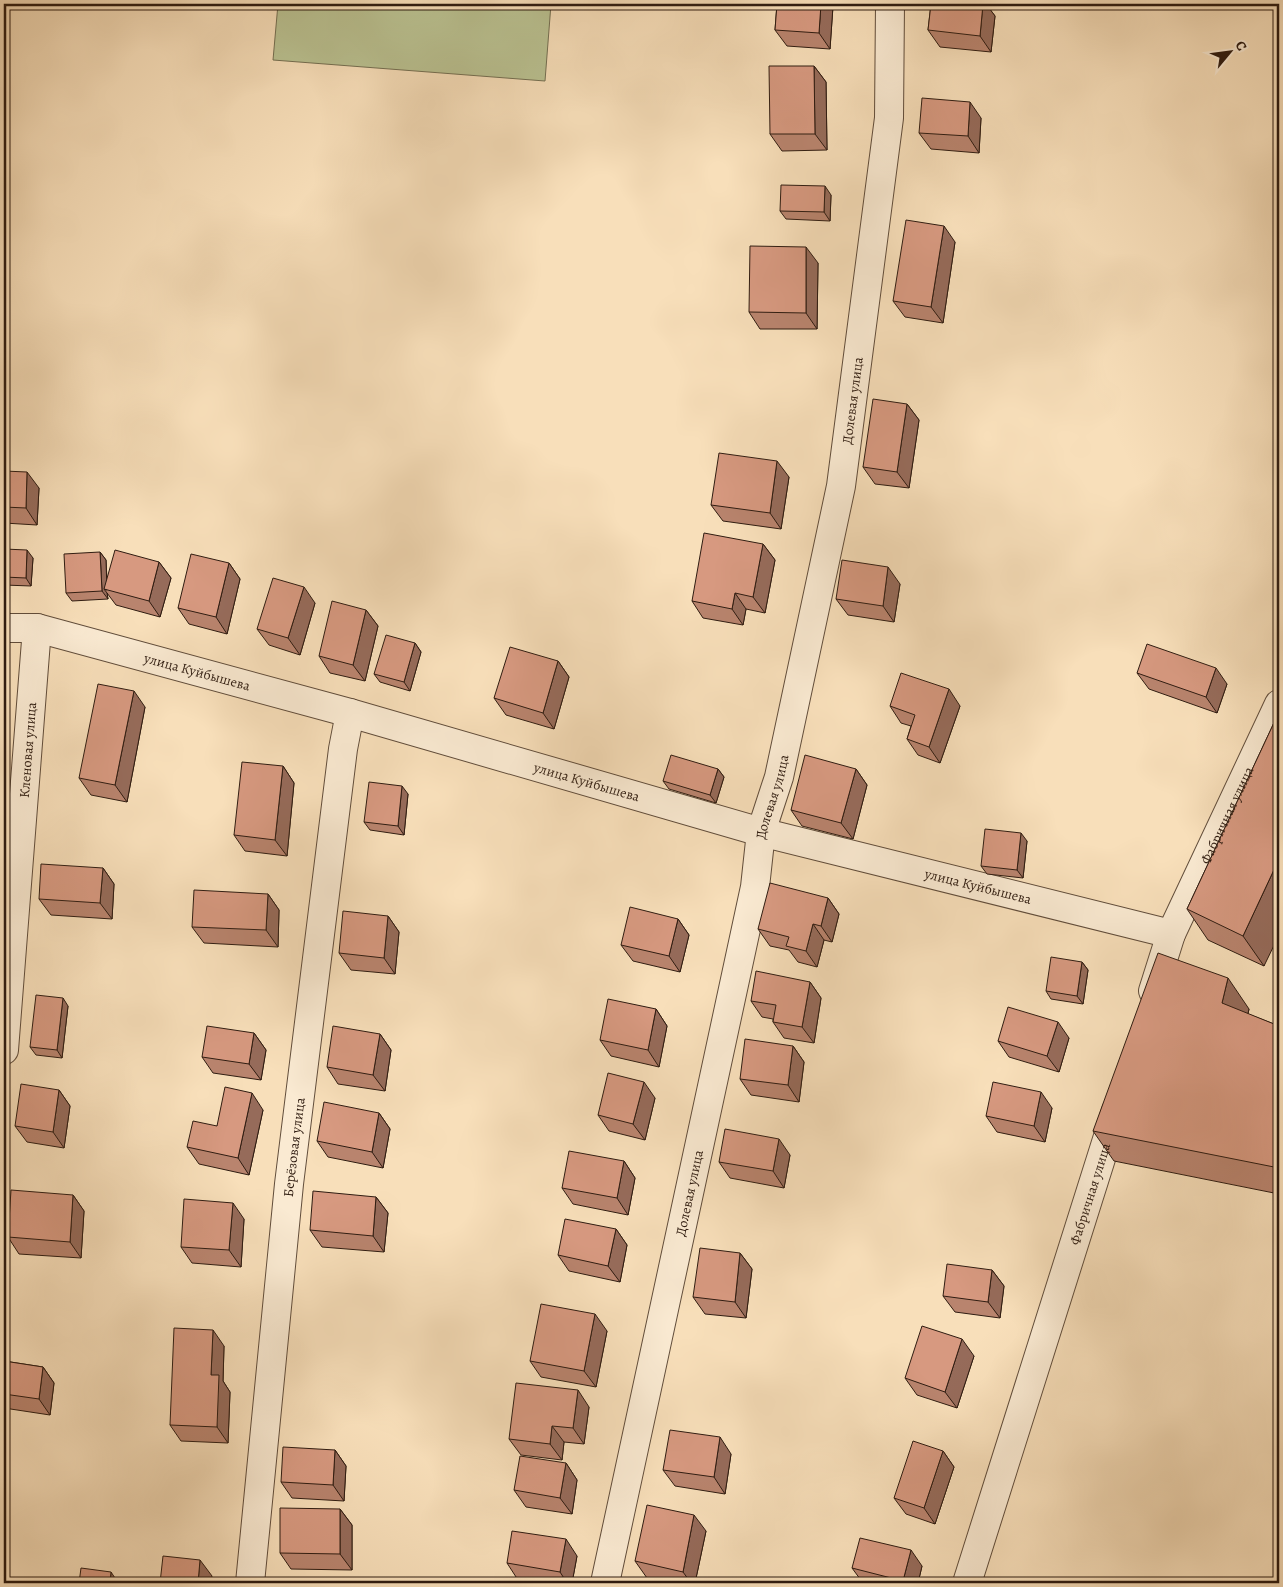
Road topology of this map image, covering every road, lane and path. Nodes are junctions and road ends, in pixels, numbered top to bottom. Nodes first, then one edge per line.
1 (890, 4) edge
2 (4, 628) edge
3 (37, 628) junction
4 (1279, 704) edge
5 (350, 712) junction
6 (761, 832) junction
7 (1171, 934) junction
8 (1145, 1018) edge
9 (4, 1050) edge
10 (1124, 1084) edge
11 (250, 1583) edge
12 (605, 1583) edge
13 (967, 1583) edge

1 - 6 street, Долевая улица
2 - 3 street, улица Куйбышева
3 - 5 street, улица Куйбышева
3 - 9 street, Кленовая улица
4 - 7 street, Фабричная улица
5 - 6 street, улица Куйбышева
5 - 11 street, Берёзовая улица
6 - 7 street, улица Куйбышева
6 - 12 street, Долевая улица
7 - 8 street, Фабричная улица
10 - 13 street, Фабричная улица

